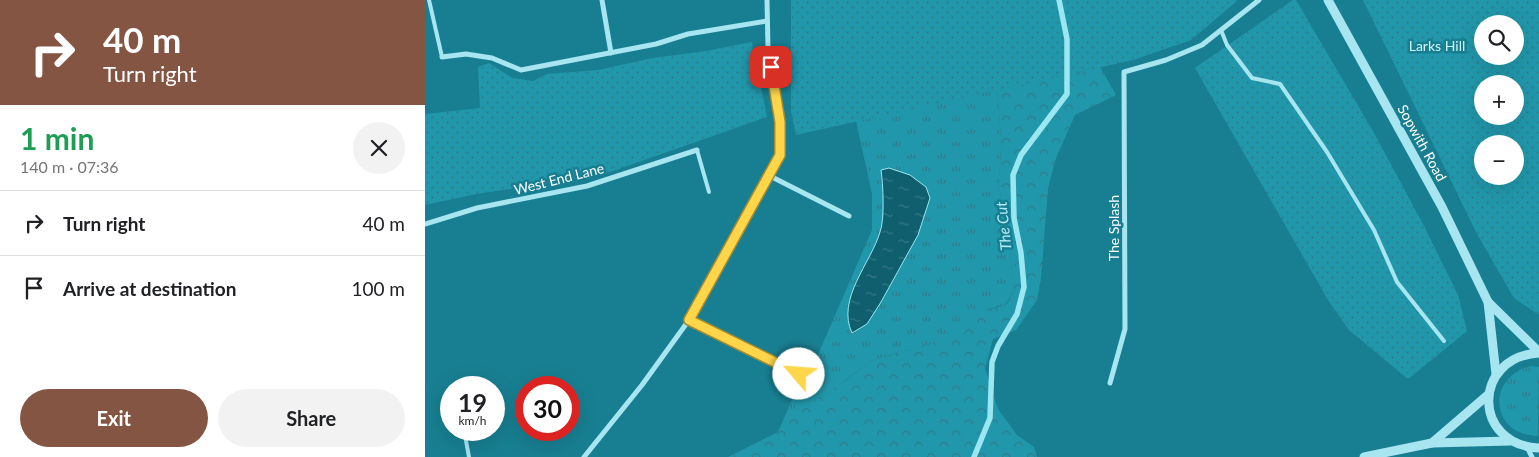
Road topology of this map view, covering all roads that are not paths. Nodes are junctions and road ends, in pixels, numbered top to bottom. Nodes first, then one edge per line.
1 (429, 0) edge
2 (602, 0) edge
3 (767, 0) edge
4 (1259, 0) edge
5 (1328, 0) edge
6 (767, 21) junction
7 (1221, 30) junction
8 (611, 53) junction
9 (442, 57) joint
10 (697, 150) joint
11 (768, 175) junction
12 (709, 192) dead end
13 (849, 216) dead end
14 (425, 224) edge
15 (1488, 302) junction
16 (689, 320) junction
17 (1444, 341) dead end
18 (1539, 352) edge
19 (799, 374) dead end
20 (1496, 374) junction
21 (1110, 383) dead end
22 (1489, 394) junction
23 (466, 441) edge
24 (1510, 441) junction
25 (1433, 443) junction
26 (1527, 447) junction
27 (1539, 448) edge
28 (469, 457) edge
29 (584, 457) edge
30 (1364, 457) edge
31 (1532, 457) edge

1 - 9 lane
2 - 8 street
3 - 6 street
4 - 7 street
5 - 15 street, Sopwith Road
6 - 8 street
6 - 11 street
7 - 17 lane
7 - 21 street, The Splash
8 - 9 street
10 - 12 lane
10 - 14 street, West End Lane
11 - 13 street
11 - 16 street
15 - 18 street, Sopwith Road
15 - 20 street, Sopwith Road
16 - 19 street
16 - 29 street
18 - 20 street
20 - 22 street
22 - 24 street
22 - 25 street
23 - 28 lane
24 - 25 street
24 - 26 street
25 - 30 street
26 - 27 street
26 - 31 street

